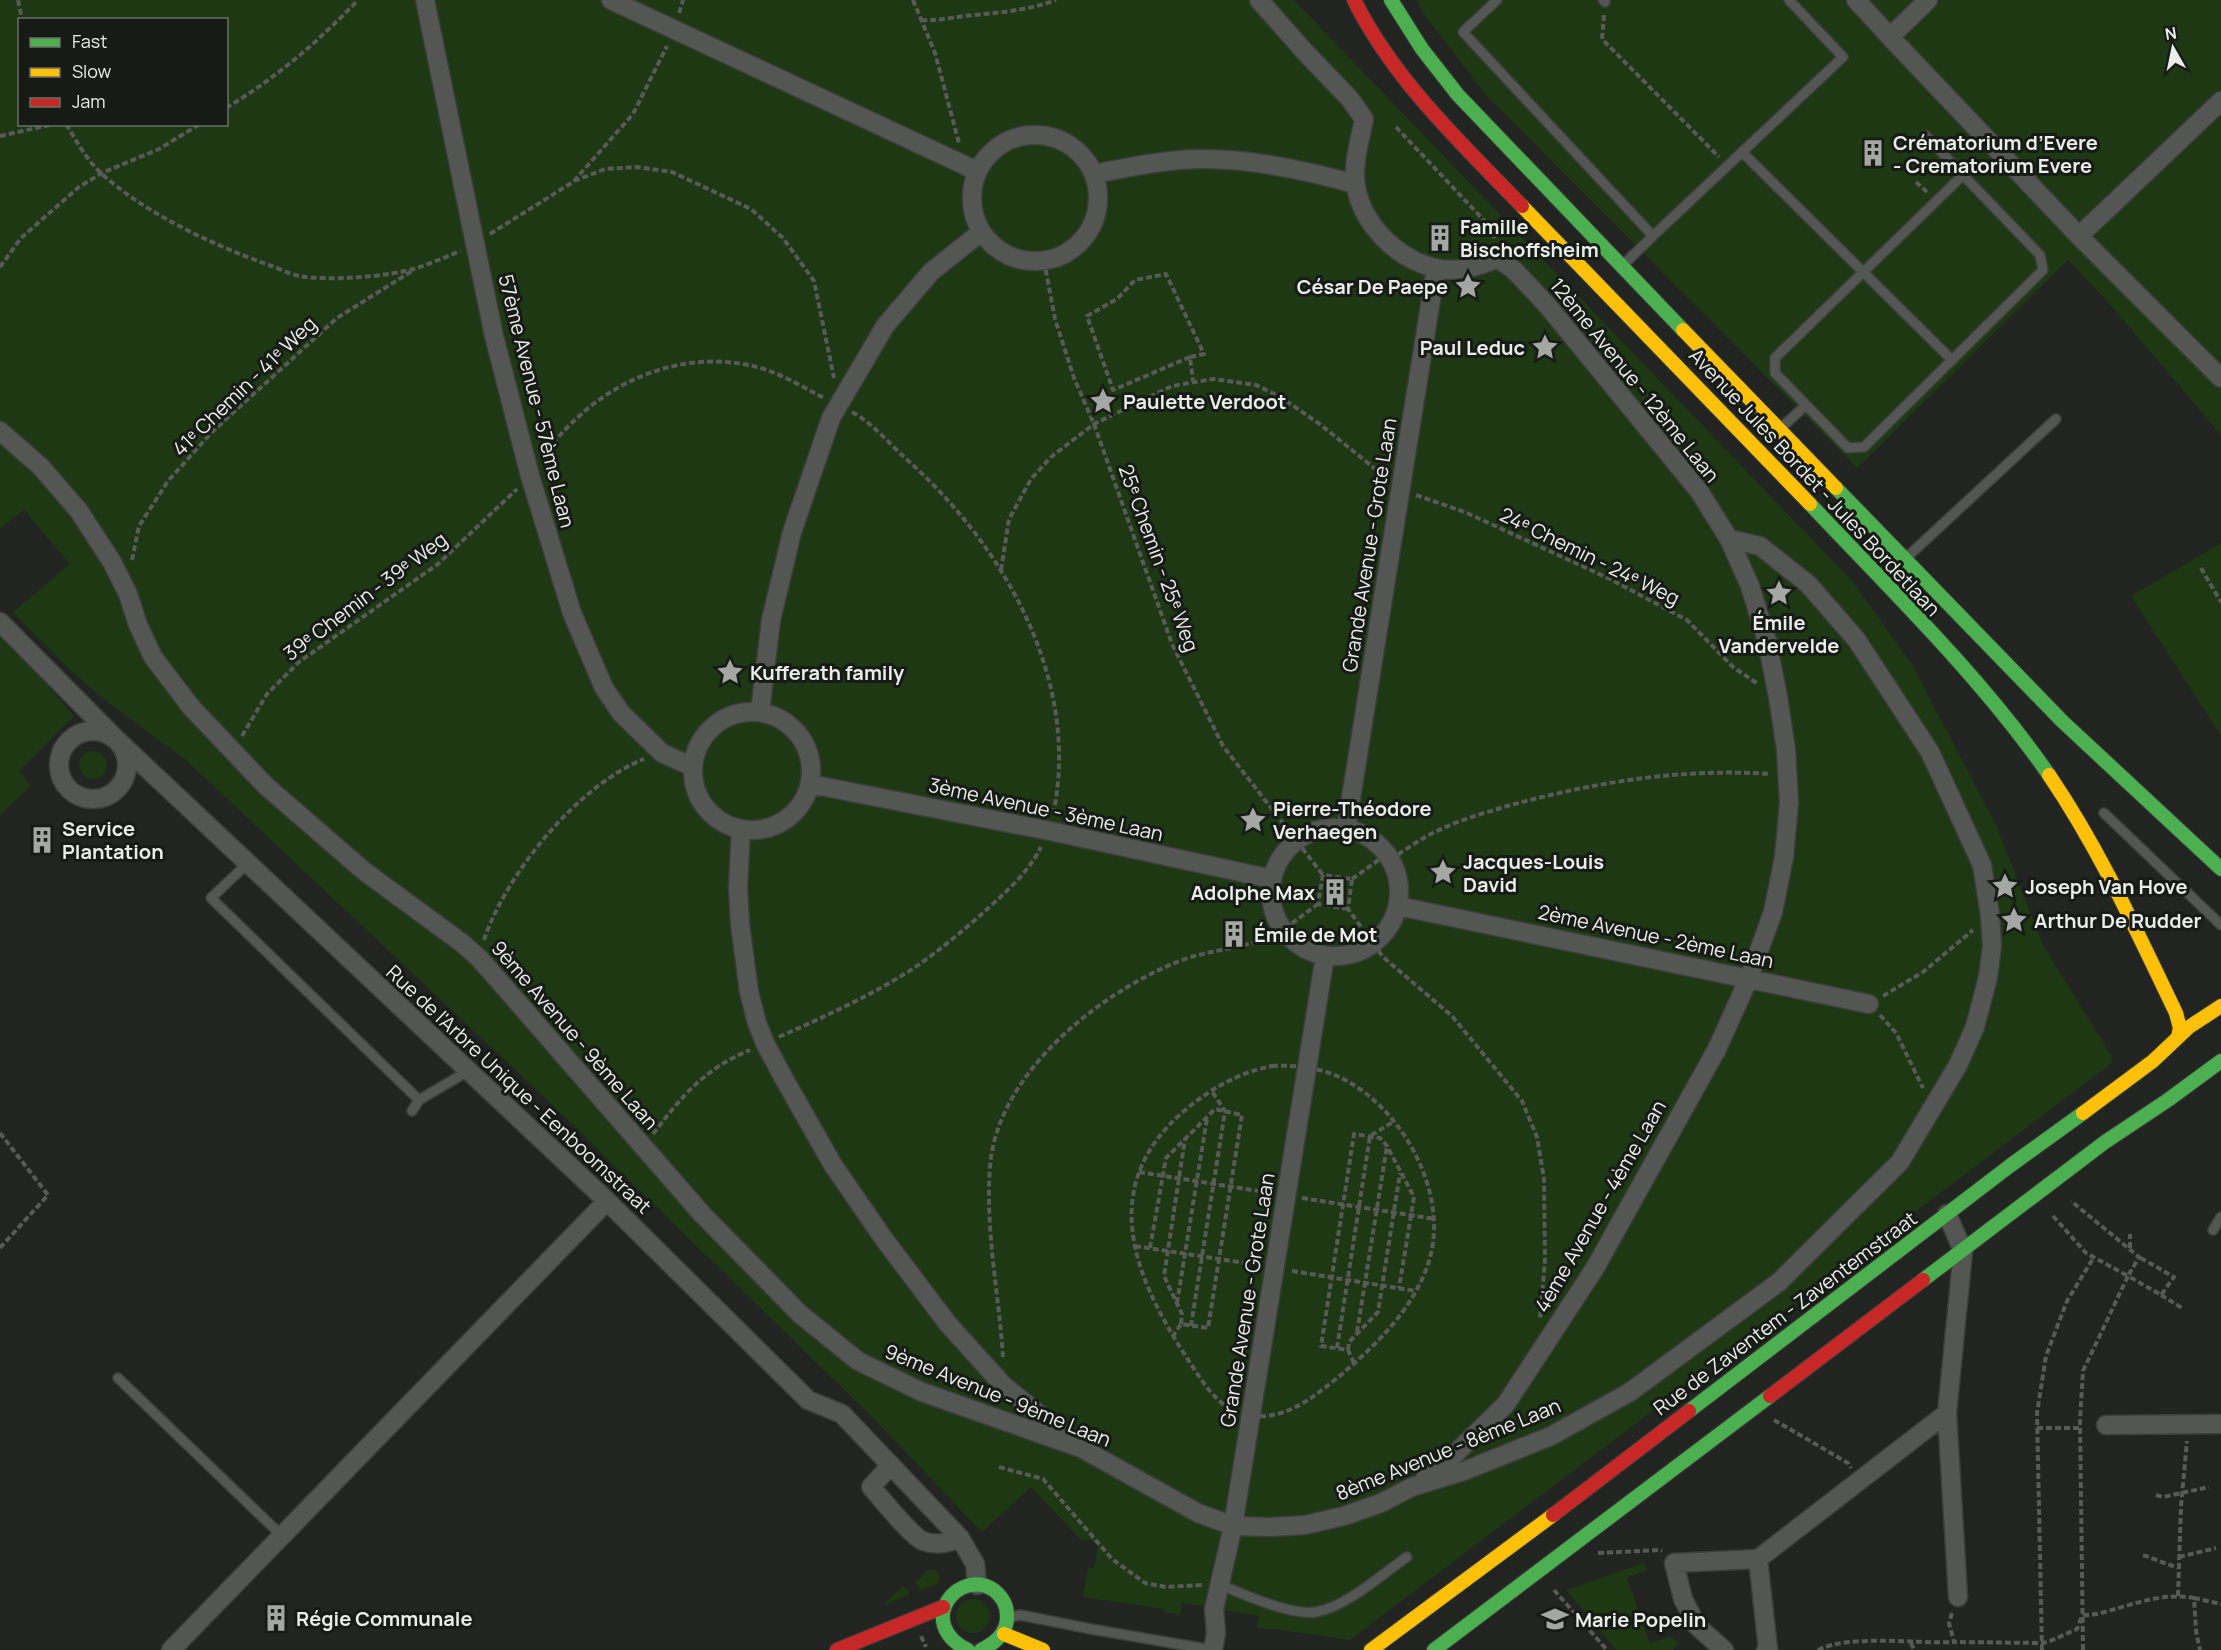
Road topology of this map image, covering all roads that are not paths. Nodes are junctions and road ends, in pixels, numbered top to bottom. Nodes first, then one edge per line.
1 (425, 0) edge
2 (611, 0) edge
3 (1259, 0) edge
4 (1354, 0) edge
5 (1391, 0) edge
6 (1497, 0) edge
7 (1789, 0) edge
8 (1856, 0) edge
9 (1928, 0) edge
10 (1890, 37) junction
11 (2221, 101) edge
12 (1926, 136) dead end
13 (1742, 152) junction
14 (970, 168) junction
15 (1094, 174) junction
16 (1963, 175) junction
17 (1355, 184) junction
18 (981, 232) junction
19 (1653, 236) junction
20 (2079, 236) junction
21 (1622, 267) junction
22 (1436, 268) junction
23 (1865, 272) junction
24 (1952, 360) junction
25 (2221, 378) edge
26 (1806, 405) junction
27 (2056, 419) dead end
28 (1780, 429) junction
29 (0, 431) edge
30 (1729, 540) junction
31 (1905, 560) junction
32 (0, 622) edge
33 (760, 712) junction
34 (693, 767) junction
35 (1786, 776) joint
36 (810, 784) junction
37 (2104, 813) dead end
38 (741, 829) junction
39 (1346, 829) junction
40 (247, 864) junction
41 (2221, 869) edge
42 (1272, 879) junction
43 (1398, 906) junction
44 (2221, 925) edge
45 (1325, 956) junction
46 (1749, 978) junction
47 (1869, 1004) road end
48 (2221, 1006) edge
49 (2178, 1037) junction
50 (2221, 1060) edge
51 (468, 1071) junction
52 (419, 1100) junction
53 (412, 1111) dead end
54 (607, 1201) junction
55 (1947, 1214) junction
56 (2221, 1217) edge
57 (2213, 1230) dead end
58 (1963, 1251) junction
59 (118, 1378) dead end
60 (1947, 1413) junction
61 (2221, 1424) edge
62 (2106, 1425) dead end
63 (1081, 1448) junction
64 (891, 1465) junction
65 (1412, 1487) junction
66 (1233, 1526) junction
67 (281, 1535) junction
68 (960, 1538) junction
69 (1407, 1557) dead end
70 (1758, 1559) junction
71 (978, 1584) junction
72 (1219, 1584) junction
73 (1958, 1597) road end
74 (943, 1607) junction
75 (1008, 1618) junction
76 (1004, 1634) junction
77 (171, 1650) edge
78 (837, 1650) edge
79 (968, 1650) edge
80 (981, 1650) edge
81 (1044, 1650) edge
82 (1213, 1650) edge
83 (1371, 1650) edge
84 (1434, 1650) edge
85 (1724, 1650) edge
86 (1766, 1650) edge

1 - 34 street, 57ème Avenue - 57ème Laan
2 - 14 street
3 - 17 street
4 - 49 main road, Avenue Jules Bordet - Jules Bordetlaan
5 - 21 main road, Avenue Jules Bordet - Jules Bordetlaan
6 - 19 lane
7 - 13 lane
8 - 10 street
9 - 10 street
10 - 20 street
11 - 20 street
12 - 16 lane
13 - 19 lane
13 - 23 lane
14 - 15 street
14 - 18 street
15 - 17 street
15 - 18 street
16 - 23 lane
16 - 24 lane
17 - 22 street
18 - 33 street
19 - 21 lane
20 - 25 street
21 - 28 main road, Avenue Jules Bordet - Jules Bordetlaan
22 - 30 street, 12ème Avenue - 12ème Laan
22 - 39 street, Grande Avenue - Grote Laan
23 - 24 lane
23 - 26 lane
24 - 26 lane
26 - 28 lane
27 - 31 lane
28 - 31 main road, Avenue Jules Bordet - Jules Bordetlaan
29 - 63 street, 9ème Avenue - 9ème Laan
30 - 35 street, 12ème Avenue - 12ème Laan
30 - 65 street, 8ème Avenue - 8ème Laan
31 - 41 main road, Avenue Jules Bordet - Jules Bordetlaan
32 - 40 street, Rue de l'Arbre Unique - Eenboomstraat
33 - 34 street
33 - 36 street
34 - 38 street
35 - 46 street, 4ème Avenue - 4ème Laan
36 - 38 street
36 - 42 street, 3ème Avenue - 3ème Laan
37 - 44 lane
38 - 63 street
39 - 42 street
39 - 43 street
40 - 51 street, Rue de l'Arbre Unique - Eenboomstraat
40 - 52 lane
42 - 45 street
43 - 45 street
43 - 46 street, 2ème Avenue - 2ème Laan
45 - 66 street, Grande Avenue - Grote Laan
46 - 47 street, 2ème Avenue - 2ème Laan
46 - 65 street, 4ème Avenue - 4ème Laan
48 - 49 main road, Rue de Zaventem - Zaventemstraat
49 - 55 main road, Rue de Zaventem - Zaventemstraat
50 - 58 main road
51 - 52 lane
51 - 54 street, Rue de l'Arbre Unique - Eenboomstraat
52 - 53 lane
54 - 64 street, Rue de l'Arbre Unique - Eenboomstraat
54 - 67 street
55 - 58 street
55 - 83 main road, Rue de Zaventem - Zaventemstraat
56 - 57 lane
58 - 60 street
58 - 84 main road
59 - 67 lane
60 - 70 street
60 - 73 street
61 - 62 street
63 - 66 street, 9ème Avenue - 9ème Laan
64 - 68 street, Rue de l'Arbre Unique - Eenboomstraat
64 - 68 street
65 - 66 street, 8ème Avenue - 8ème Laan
66 - 72 street, Grande Avenue - Grote Laan
67 - 77 street
68 - 71 street, Rue de l'Arbre Unique - Eenboomstraat
69 - 72 lane
70 - 85 street
70 - 86 street
71 - 74 main road
71 - 75 main road
72 - 82 street, Grande Avenue - Grote Laan
74 - 78 main road
74 - 79 main road
75 - 76 main road
75 - 82 lane
76 - 80 main road
76 - 81 main road

